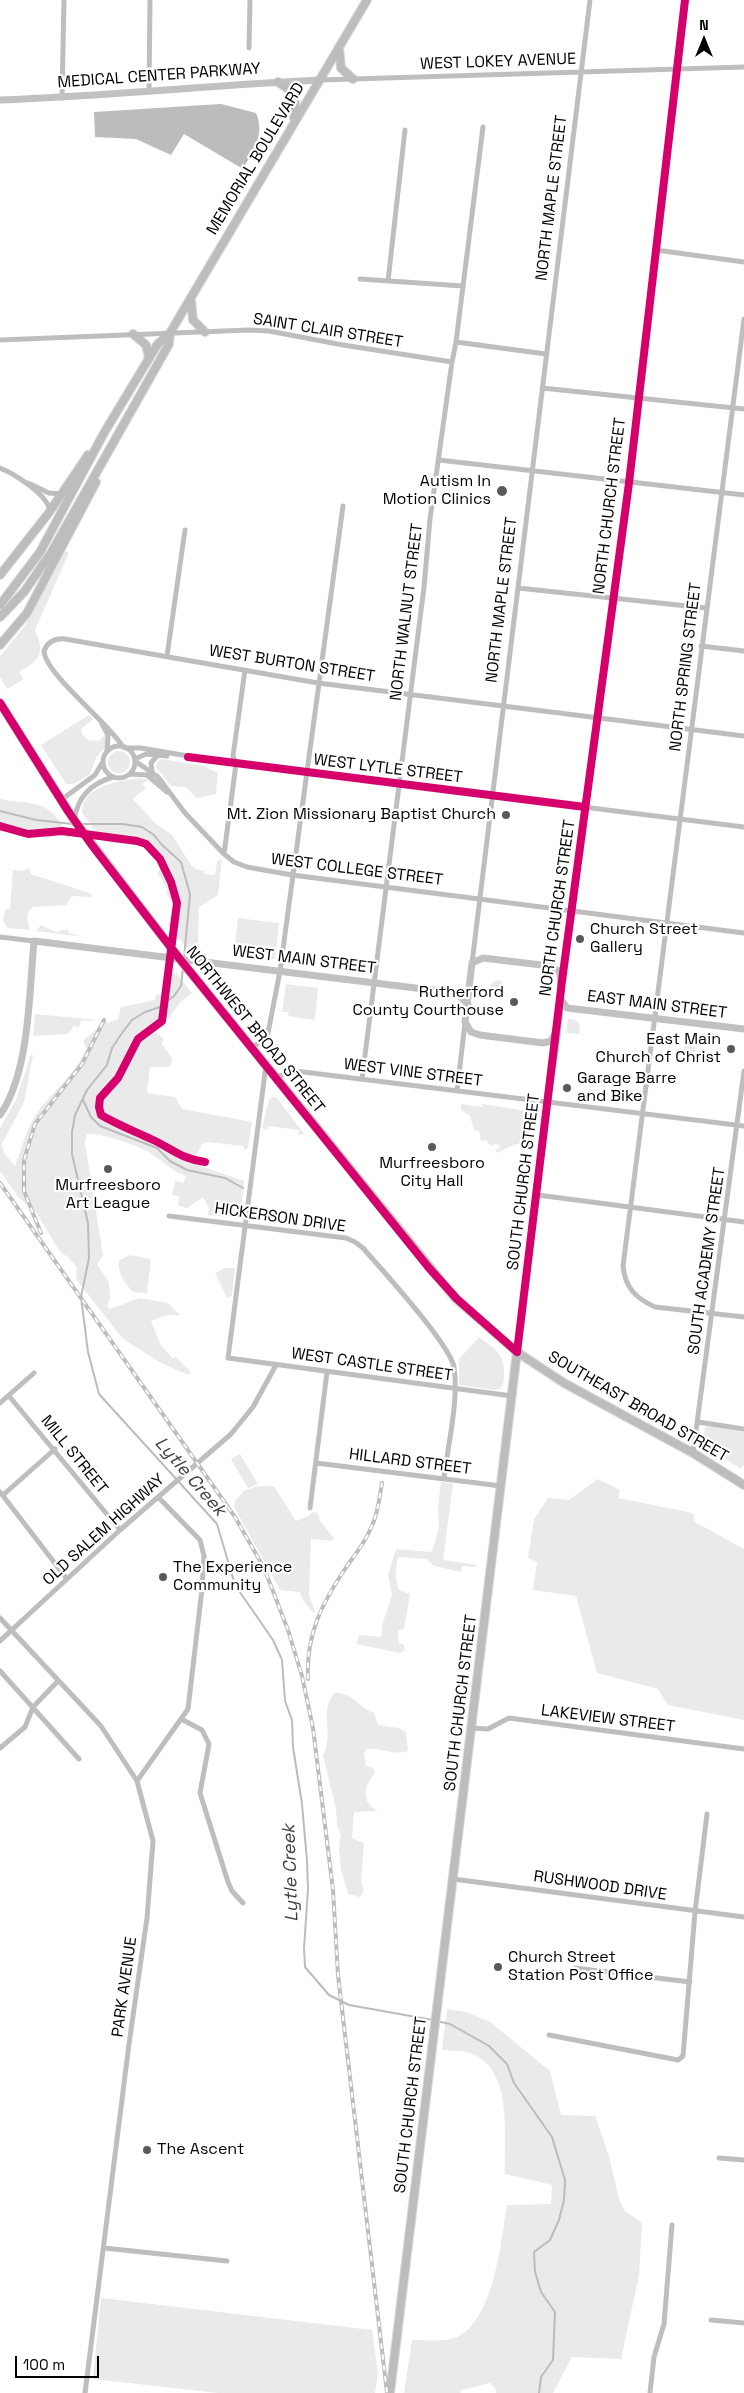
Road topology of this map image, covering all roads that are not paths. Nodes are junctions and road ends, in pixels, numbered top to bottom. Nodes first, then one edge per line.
1 (64, 0) edge
2 (150, 0) edge
3 (250, 0) edge
4 (367, 0) edge
5 (590, 0) edge
6 (685, 0) edge
7 (339, 46) junction
8 (249, 48) dead end
9 (744, 66) edge
10 (677, 67) junction
11 (582, 71) junction
12 (353, 79) junction
13 (319, 80) junction
14 (278, 82) junction
15 (149, 92) junction
16 (62, 98) junction
17 (0, 100) edge
18 (293, 124) junction
19 (483, 127) dead end
20 (405, 130) dead end
21 (656, 250) junction
22 (744, 262) edge
23 (360, 279) dead end
24 (388, 281) junction
25 (463, 286) junction
26 (190, 298) junction
27 (744, 319) edge
28 (205, 332) junction
29 (170, 333) junction
30 (133, 334) junction
31 (0, 340) edge
32 (456, 342) junction
33 (546, 354) junction
34 (149, 359) junction
35 (452, 362) junction
36 (542, 388) junction
37 (637, 397) junction
38 (732, 408) junction
39 (744, 409) edge
40 (129, 416) junction
41 (104, 433) junction
42 (439, 460) junction
43 (0, 468) edge
44 (532, 472) junction
45 (23, 482) junction
46 (629, 483) junction
47 (62, 494) junction
48 (722, 494) junction
49 (744, 495) edge
50 (343, 506) dead end
51 (50, 511) junction
52 (185, 530) dead end
53 (0, 576) edge
54 (518, 588) junction
55 (612, 598) junction
56 (1, 604) edge
57 (706, 608) junction
58 (0, 617) edge
59 (3, 638) edge
60 (0, 645) edge
61 (701, 646) junction
62 (744, 651) edge
63 (167, 656) junction
64 (245, 670) junction
65 (318, 683) junction
66 (411, 694) junction
67 (0, 703) edge
68 (503, 705) junction
69 (597, 717) junction
70 (100, 719) junction
71 (691, 730) junction
72 (744, 736) edge
73 (124, 747) junction
74 (106, 752) junction
75 (158, 756) junction
76 (188, 757) junction
77 (103, 760) junction
78 (135, 760) junction
79 (236, 764) junction
80 (152, 772) junction
81 (306, 772) junction
82 (130, 774) junction
83 (113, 777) junction
84 (398, 784) junction
85 (169, 794) junction
86 (492, 796) junction
87 (61, 800) junction
88 (585, 807) junction
89 (74, 820) junction
90 (680, 820) junction
91 (744, 827) edge
92 (224, 854) junction
93 (292, 875) junction
94 (386, 887) junction
95 (481, 898) junction
96 (571, 910) junction
97 (667, 924) junction
98 (744, 933) edge
99 (0, 937) edge
100 (34, 941) junction
101 (179, 958) junction
102 (472, 963) junction
103 (280, 971) junction
104 (562, 981) junction
105 (374, 982) junction
106 (470, 984) junction
107 (456, 993) junction
108 (560, 998) junction
109 (468, 1004) junction
110 (567, 1008) junction
111 (558, 1016) junction
112 (656, 1018) junction
113 (465, 1022) junction
114 (744, 1029) edge
115 (557, 1030) junction
116 (253, 1048) junction
117 (266, 1065) junction
118 (744, 1071) edge
119 (276, 1077) junction
120 (362, 1079) junction
121 (457, 1091) junction
122 (548, 1102) junction
123 (642, 1114) junction
124 (0, 1115) edge
125 (738, 1126) junction
126 (744, 1126) edge
127 (538, 1195) junction
128 (630, 1207) junction
129 (169, 1216) dead end
130 (726, 1220) junction
131 (744, 1222) edge
132 (245, 1224) junction
133 (713, 1313) junction
134 (744, 1317) edge
135 (517, 1352) junction
136 (276, 1365) junction
137 (327, 1372) junction
138 (34, 1373) dead end
139 (455, 1388) junction
140 (9, 1396) junction
141 (512, 1396) junction
142 (0, 1403) edge
143 (698, 1422) junction
144 (744, 1429) edge
145 (54, 1449) junction
146 (693, 1453) junction
147 (316, 1463) junction
148 (444, 1478) junction
149 (744, 1485) edge
150 (501, 1486) junction
151 (1, 1494) edge
152 (158, 1497) junction
153 (310, 1508) dead end
154 (120, 1530) junction
155 (67, 1579) junction
156 (0, 1618) edge
157 (12, 1631) junction
158 (0, 1641) edge
159 (0, 1671) edge
160 (58, 1681) junction
161 (33, 1707) junction
162 (181, 1719) junction
163 (472, 1728) junction
164 (0, 1748) edge
165 (744, 1749) edge
166 (79, 1759) dead end
167 (137, 1781) junction
168 (707, 1814) dead end
169 (453, 1879) junction
170 (243, 1902) dead end
171 (695, 1912) junction
172 (744, 1917) edge
173 (575, 1968) dead end
174 (690, 1982) junction
175 (549, 2035) dead end
176 (719, 2158) dead end
177 (744, 2160) edge
178 (672, 2226) dead end
179 (104, 2248) junction
180 (227, 2261) dead end
181 (711, 2320) dead end
182 (744, 2323) edge
183 (85, 2393) edge
184 (390, 2393) edge
185 (650, 2393) edge

1 - 16 street
2 - 15 street
3 - 8 street
4 - 7 main road, MEMORIAL BOULEVARD
5 - 11 street, NORTH MAPLE STREET
6 - 10 street, NORTH CHURCH STREET
7 - 12 main road
7 - 13 main road, MEMORIAL BOULEVARD
9 - 10 street, WEST LOKEY AVENUE
10 - 11 street, WEST LOKEY AVENUE
10 - 21 street, NORTH CHURCH STREET
11 - 12 street, WEST LOKEY AVENUE
11 - 33 street, NORTH MAPLE STREET
12 - 13 street, WEST LOKEY AVENUE
13 - 14 street, MEDICAL CENTER PARKWAY
13 - 18 main road, MEMORIAL BOULEVARD
14 - 15 street, MEDICAL CENTER PARKWAY
14 - 18 main road
15 - 16 street, MEDICAL CENTER PARKWAY
16 - 17 street, MEDICAL CENTER PARKWAY
18 - 26 main road, MEMORIAL BOULEVARD
19 - 25 street, NORTH WALNUT STREET
20 - 24 street
21 - 22 street
21 - 37 street, NORTH CHURCH STREET
23 - 24 street
24 - 25 street
25 - 32 street, NORTH WALNUT STREET
26 - 28 main road
26 - 29 main road, MEMORIAL BOULEVARD
27 - 38 street, NORTH SPRING STREET
28 - 29 street, SAINT CLAIR STREET
28 - 35 street, SAINT CLAIR STREET
29 - 30 street, SAINT CLAIR STREET
29 - 34 main road, MEMORIAL BOULEVARD
29 - 40 main road, MEMORIAL BOULEVARD
30 - 31 street, SAINT CLAIR STREET
30 - 34 main road
32 - 33 street
32 - 35 street, NORTH WALNUT STREET
33 - 36 street, NORTH MAPLE STREET
34 - 41 main road, MEMORIAL BOULEVARD
35 - 42 street, NORTH WALNUT STREET
36 - 37 street
36 - 44 street, NORTH MAPLE STREET
37 - 38 street
37 - 46 street, NORTH CHURCH STREET
38 - 39 street
38 - 48 street, NORTH SPRING STREET
40 - 58 main road, MEMORIAL BOULEVARD
40 - 59 main road
41 - 47 main road
41 - 56 main road, MEMORIAL BOULEVARD
42 - 44 street
42 - 66 street, NORTH WALNUT STREET
43 - 45 street
44 - 46 street
44 - 54 street, NORTH MAPLE STREET
45 - 47 street
45 - 51 street
46 - 48 street
46 - 55 street, NORTH CHURCH STREET
47 - 51 main road
48 - 49 street
48 - 57 street, NORTH SPRING STREET
50 - 65 street
51 - 53 main road
52 - 63 street
54 - 55 street
54 - 68 street, NORTH MAPLE STREET
55 - 57 street
55 - 69 street, NORTH CHURCH STREET
57 - 61 street, NORTH SPRING STREET
59 - 60 main road
61 - 62 street
61 - 71 street, NORTH SPRING STREET
63 - 64 street, WEST BURTON STREET
63 - 70 street, WEST BURTON STREET
64 - 65 street, WEST BURTON STREET
64 - 79 street
65 - 66 street, WEST BURTON STREET
65 - 81 street
66 - 68 street, WEST BURTON STREET
66 - 84 street, NORTH WALNUT STREET
67 - 87 main road, NORTHWEST BROAD STREET
68 - 69 street, WEST BURTON STREET
68 - 86 street, NORTH MAPLE STREET
69 - 71 street, WEST BURTON STREET
69 - 88 street, NORTH CHURCH STREET
70 - 73 street
70 - 74 street
71 - 72 street, WEST BURTON STREET
71 - 90 street, NORTH SPRING STREET
73 - 74 street, WEST LYTLE STREET
73 - 76 street, WEST LYTLE STREET
73 - 78 street
74 - 77 street
75 - 76 street, WEST LYTLE STREET
75 - 78 street, WEST LYTLE STREET
75 - 80 street
76 - 79 street, WEST LYTLE STREET
77 - 83 street
77 - 87 street
78 - 80 street, WEST COLLEGE STREET
78 - 82 street
79 - 81 street, WEST LYTLE STREET
79 - 92 street
80 - 85 street, WEST COLLEGE STREET
81 - 84 street, WEST LYTLE STREET
81 - 93 street
82 - 83 street
82 - 85 street, WEST COLLEGE STREET
83 - 89 street
84 - 86 street, WEST LYTLE STREET
84 - 94 street, NORTH WALNUT STREET
85 - 92 street, WEST COLLEGE STREET
86 - 88 street, WEST LYTLE STREET
86 - 95 street, NORTH MAPLE STREET
87 - 89 main road, NORTHWEST BROAD STREET
88 - 90 street, WEST LYTLE STREET
88 - 96 street, NORTH CHURCH STREET
89 - 101 main road, NORTHWEST BROAD STREET
90 - 91 street, WEST LYTLE STREET
90 - 97 street, NORTH SPRING STREET
92 - 93 street, WEST COLLEGE STREET
93 - 94 street, WEST COLLEGE STREET
93 - 103 street
94 - 95 street, WEST COLLEGE STREET
94 - 105 street, NORTH WALNUT STREET
95 - 96 street, WEST COLLEGE STREET
95 - 102 street, NORTH MAPLE STREET
96 - 97 street, WEST COLLEGE STREET
96 - 104 street, NORTH CHURCH STREET
97 - 98 street, WEST COLLEGE STREET
97 - 112 street, NORTH SPRING STREET
99 - 100 street, WEST MAIN STREET
100 - 101 street, WEST MAIN STREET
100 - 124 street
101 - 103 street, WEST MAIN STREET
101 - 116 main road, NORTHWEST BROAD STREET
102 - 104 street
102 - 106 street, NORTH MAPLE STREET
103 - 105 street, WEST MAIN STREET
103 - 116 street
104 - 108 street, NORTH CHURCH STREET
105 - 107 street, WEST MAIN STREET
105 - 120 street, NORTH WALNUT STREET
106 - 107 street
106 - 109 street, NORTH MAPLE STREET
107 - 109 street
108 - 110 street, EAST MAIN STREET
108 - 111 street, NORTH CHURCH STREET
109 - 113 street
110 - 111 street, EAST MAIN STREET
110 - 112 street, EAST MAIN STREET
111 - 115 street, SOUTH CHURCH STREET
112 - 114 street, EAST MAIN STREET
112 - 123 street, NORTH SPRING STREET
113 - 115 street
113 - 121 street
115 - 122 street, SOUTH CHURCH STREET
116 - 117 main road, NORTHWEST BROAD STREET
117 - 119 main road, NORTHWEST BROAD STREET
117 - 132 street
118 - 125 street, SOUTH ACADEMY STREET
119 - 120 street, WEST VINE STREET
119 - 135 main road, NORTHWEST BROAD STREET
120 - 121 street, WEST VINE STREET
121 - 122 street, WEST VINE STREET
122 - 123 street, WEST VINE STREET
122 - 127 street, SOUTH CHURCH STREET
123 - 125 street, WEST VINE STREET
123 - 128 street, NORTH SPRING STREET
125 - 126 street, WEST VINE STREET
125 - 130 street, SOUTH ACADEMY STREET
127 - 128 street
127 - 135 street, SOUTH CHURCH STREET
128 - 130 street
128 - 133 street, NORTH SPRING STREET
129 - 132 street, HICKERSON DRIVE
130 - 131 street
130 - 133 street, SOUTH ACADEMY STREET
132 - 136 street, WEST CASTLE STREET
132 - 139 street, HICKERSON DRIVE
133 - 134 street, NORTH SPRING STREET
133 - 143 street, SOUTH ACADEMY STREET
135 - 141 main road, SOUTH CHURCH STREET
135 - 146 main road, SOUTHEAST BROAD STREET
136 - 137 street, WEST CASTLE STREET
136 - 152 street, OLD SALEM HIGHWAY
137 - 139 street, WEST CASTLE STREET
137 - 147 street
138 - 140 street
139 - 141 street, WEST CASTLE STREET
139 - 148 street, HICKERSON DRIVE
140 - 142 street
140 - 145 street, MILL STREET
141 - 150 main road, SOUTH CHURCH STREET
143 - 144 street
143 - 146 street, SOUTH ACADEMY STREET
145 - 151 street
145 - 154 street, MILL STREET
146 - 149 main road, SOUTHEAST BROAD STREET
147 - 148 street, HILLARD STREET
147 - 153 street
148 - 150 street, HILLARD STREET
150 - 163 main road, SOUTH CHURCH STREET
151 - 155 street
152 - 154 street, OLD SALEM HIGHWAY
152 - 162 street
154 - 155 street, OLD SALEM HIGHWAY
155 - 157 street, OLD SALEM HIGHWAY
156 - 157 street, PARK AVENUE
157 - 158 street, OLD SALEM HIGHWAY
157 - 160 street, PARK AVENUE
159 - 161 street
160 - 161 street
160 - 167 street, PARK AVENUE
161 - 164 street
161 - 166 street
162 - 167 street
162 - 170 street
163 - 165 street, LAKEVIEW STREET
163 - 169 main road, SOUTH CHURCH STREET
167 - 179 street, PARK AVENUE
168 - 171 street
169 - 171 street, RUSHWOOD DRIVE
169 - 184 main road, SOUTH CHURCH STREET
171 - 172 street, RUSHWOOD DRIVE
171 - 174 street
173 - 174 street
174 - 175 street
176 - 177 street
178 - 185 street
179 - 180 street
179 - 183 street, PARK AVENUE
181 - 182 street

